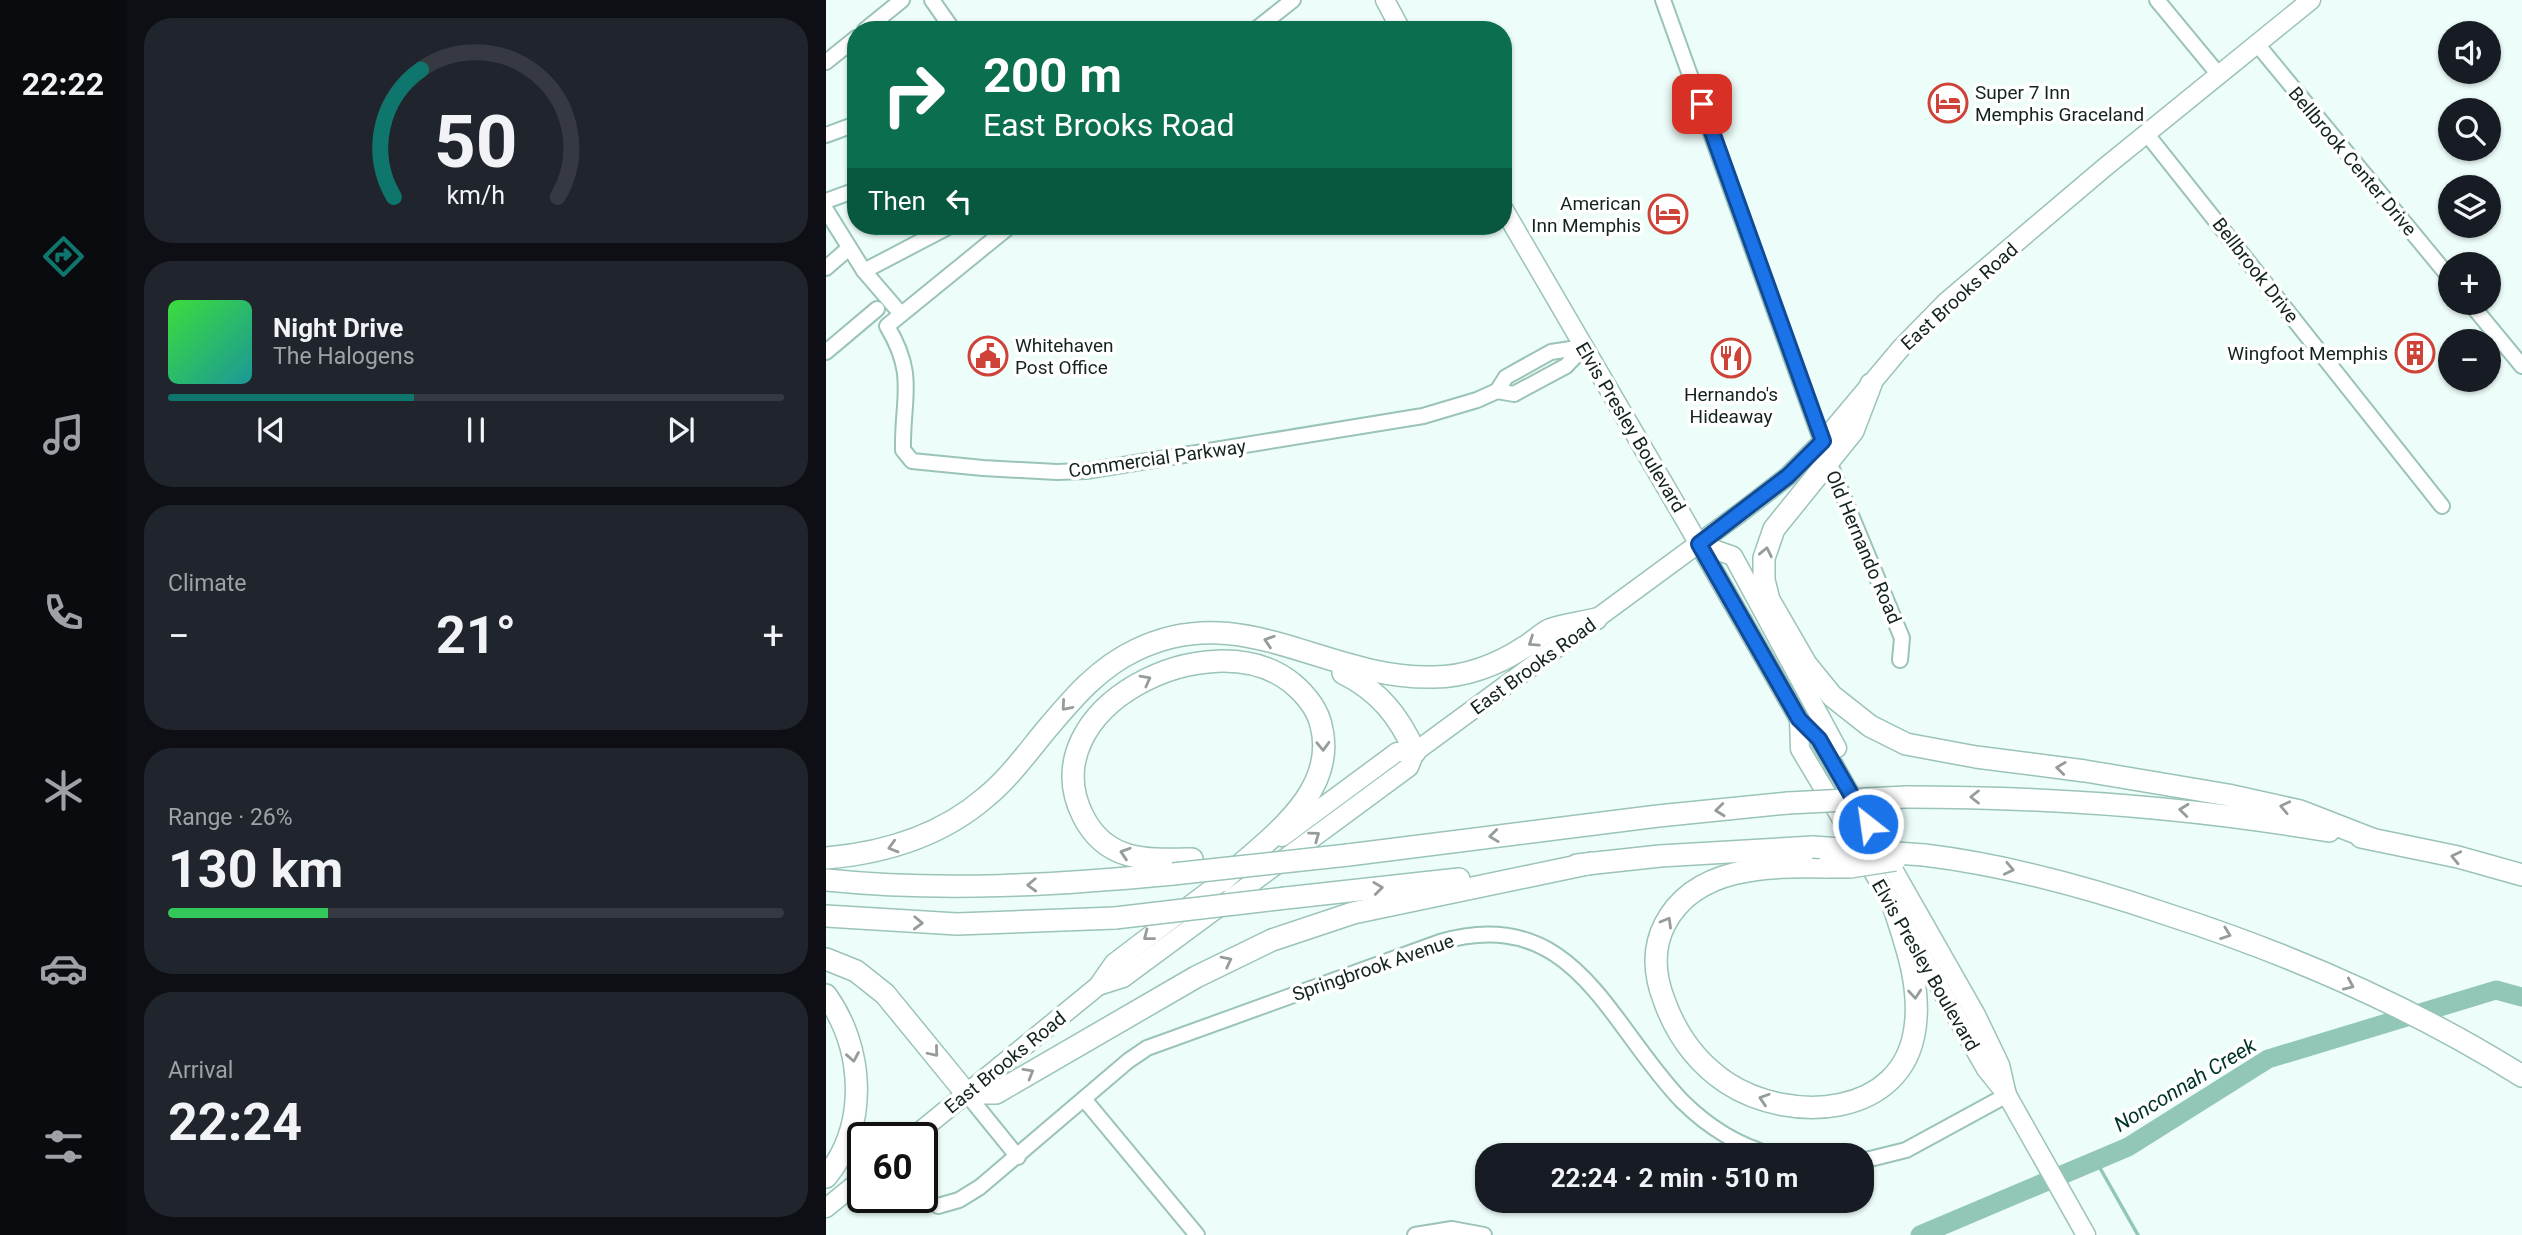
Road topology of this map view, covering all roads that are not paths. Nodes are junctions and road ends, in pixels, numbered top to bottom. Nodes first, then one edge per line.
1 (902, 0) edge
2 (932, 0) edge
3 (1293, 0) edge
4 (1385, 0) edge
5 (1663, 0) edge
6 (2157, 0) edge
7 (2311, 0) edge
8 (876, 21) edge
9 (947, 21) edge
10 (1266, 21) edge
11 (1396, 21) edge
12 (2257, 44) junction
13 (847, 45) edge
14 (826, 62) edge
15 (2219, 75) junction
16 (847, 127) edge
17 (2146, 133) junction
18 (826, 135) edge
19 (847, 193) edge
20 (826, 201) edge
21 (826, 210) edge
22 (1512, 223) edge
23 (933, 235) edge
24 (999, 235) edge
25 (849, 248) junction
26 (2438, 263) edge
27 (826, 268) edge
28 (864, 271) junction
29 (877, 309) dead end
30 (901, 314) junction
31 (2480, 315) edge
32 (1584, 347) junction
33 (826, 352) edge
34 (2522, 366) edge
35 (1871, 384) junction
36 (1823, 441) junction
37 (1829, 462) junction
38 (2442, 506) dead end
39 (1699, 544) junction
40 (1596, 619) junction
41 (1298, 651) junction
42 (1900, 660) dead end
43 (1799, 678) junction
44 (1799, 719) junction
45 (1894, 739) junction
46 (1415, 752) junction
47 (1868, 824) junction
48 (2372, 839) junction
49 (1933, 856) junction
50 (826, 858) edge
51 (1592, 863) junction
52 (1257, 864) junction
53 (2522, 875) edge
54 (826, 880) edge
55 (1222, 881) junction
56 (1893, 905) junction
57 (826, 916) edge
58 (826, 960) edge
59 (1098, 986) junction
60 (826, 995) edge
61 (2522, 1076) edge
62 (966, 1093) junction
63 (2007, 1095) junction
64 (1084, 1099) junction
65 (931, 1122) edge
66 (1745, 1143) edge
67 (1018, 1157) junction
68 (1874, 1158) edge
69 (826, 1177) edge
70 (847, 1191) edge
71 (938, 1206) dead end
72 (826, 1208) edge
73 (1197, 1235) edge
74 (1415, 1235) edge
75 (1484, 1235) edge
76 (2086, 1235) edge

1 - 8 street
2 - 9 street
3 - 10 street
4 - 11 main road
5 - 36 street, Old Hernando Road
6 - 15 street
7 - 12 main road, East Brooks Road
12 - 15 main road, East Brooks Road
12 - 26 street, Bellbrook Center Drive
13 - 14 street
15 - 17 main road, East Brooks Road
16 - 18 street
17 - 35 main road, East Brooks Road
17 - 38 street, Bellbrook Drive
19 - 20 street
21 - 25 street
22 - 32 main road, Elvis Presley Boulevard
23 - 28 street
24 - 30 street
25 - 27 street
25 - 28 street
28 - 30 street
29 - 33 street
30 - 32 street, Commercial Parkway
31 - 34 street
32 - 39 main road, Elvis Presley Boulevard
35 - 36 main road, East Brooks Road
35 - 37 highway
36 - 37 street, Old Hernando Road
36 - 39 main road, East Brooks Road
37 - 42 street, Old Hernando Road
45 -> 37 highway
39 - 40 main road, East Brooks Road
39 - 43 main road
39 - 44 main road, Elvis Presley Boulevard
40 -> 41 highway
40 - 46 main road, East Brooks Road
41 - 46 highway
41 -> 50 highway
43 - 45 highway
43 - 47 main road
44 - 47 main road, Elvis Presley Boulevard
44 - 56 main road, Elvis Presley Boulevard
48 -> 45 highway
46 - 55 main road, East Brooks Road
59 -> 46 main road, East Brooks Road
47 - 63 main road, Elvis Presley Boulevard
48 -> 52 highway, bridge
53 -> 48 highway
49 - 51 highway, bridge
56 -> 49 highway, bridge
49 -> 61 highway
57 -> 51 highway, bridge
62 -> 51 highway
52 -> 54 highway, bridge
52 -> 55 highway
55 -> 59 main road, East Brooks Road
56 - 63 main road, Elvis Presley Boulevard
58 -> 62 highway
59 - 62 main road, East Brooks Road
60 -> 69 highway
62 - 65 main road, East Brooks Road
62 - 67 street
63 - 68 street
63 - 76 main road, Elvis Presley Boulevard
64 - 66 street, Springbrook Avenue
64 - 67 street, Springbrook Avenue
64 - 73 street
67 - 71 street, Springbrook Avenue
70 - 72 main road
74 - 75 street

